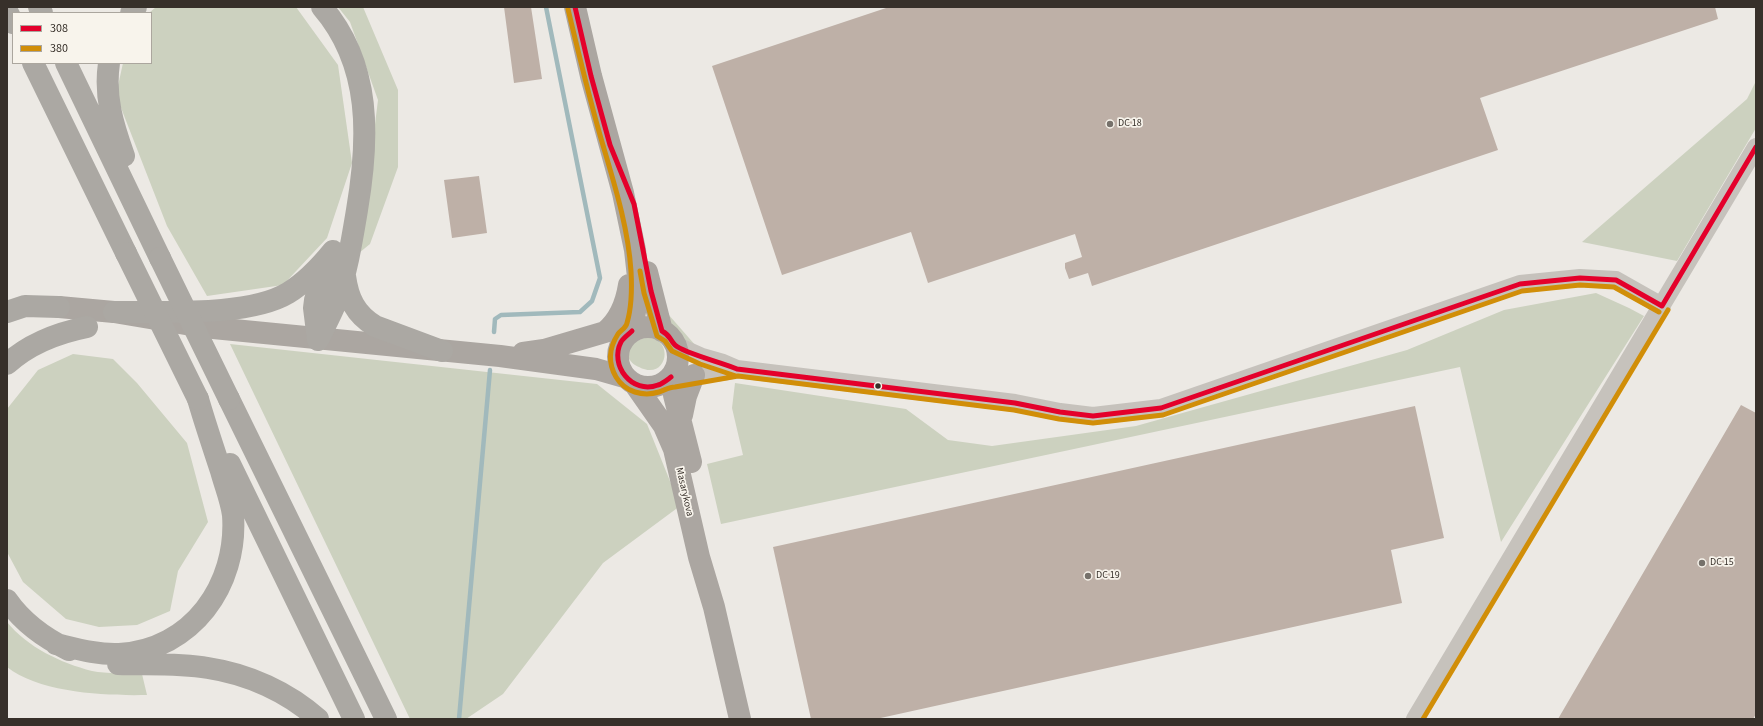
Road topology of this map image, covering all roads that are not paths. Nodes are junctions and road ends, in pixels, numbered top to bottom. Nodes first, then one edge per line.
1 (322, 7) edge
2 (575, 7) edge
3 (7, 11) edge
4 (12, 21) edge
5 (33, 64) edge
6 (66, 64) edge
7 (109, 64) edge
8 (610, 145) junction
9 (1756, 147) edge
10 (360, 190) junction
11 (333, 251) junction
12 (160, 258) junction
13 (345, 270) junction
14 (1662, 306) junction
15 (59, 307) joint
16 (7, 312) edge
17 (114, 312) junction
18 (87, 327) joint
19 (203, 327) junction
20 (669, 338) junction
21 (626, 339) junction
22 (318, 340) junction
23 (442, 350) junction
24 (544, 350) junction
25 (500, 356) junction
26 (7, 364) edge
27 (737, 369) junction
28 (694, 375) junction
29 (672, 379) junction
30 (630, 381) junction
31 (198, 399) junction
32 (682, 422) junction
33 (7, 600) edge
34 (714, 607) junction
35 (56, 644) junction
36 (318, 719) edge
37 (354, 719) edge
38 (386, 719) edge
39 (740, 719) edge
40 (1415, 719) edge

1 - 10 highway
2 - 8 main road
3 - 4 highway
5 - 31 highway, bridge
6 - 12 highway
7 - 12 highway
8 - 20 main road
8 - 21 main road
8 - 24 main road
9 - 14 street
10 - 11 highway
10 - 13 highway
11 - 17 highway
11 - 22 highway
12 - 38 highway, bridge
13 - 22 highway
13 - 23 highway
14 - 27 street
14 - 40 street
15 - 16 highway
15 - 17 main road
17 - 19 main road
18 - 19 main road
18 - 26 highway
19 - 22 main road
20 - 21 main road
20 - 27 street
20 - 29 main road
21 - 24 main road
21 - 30 main road
22 - 23 main road
23 - 25 main road
24 - 25 main road
25 - 30 main road
27 - 28 street
28 - 29 street
28 - 32 main road
29 - 30 main road
29 - 32 main road, Masarykova
30 - 34 main road, Masarykova
31 - 35 highway
31 - 37 highway
32 - 34 main road, Masarykova
33 - 35 highway
34 - 39 main road, Masarykova
35 - 36 highway

